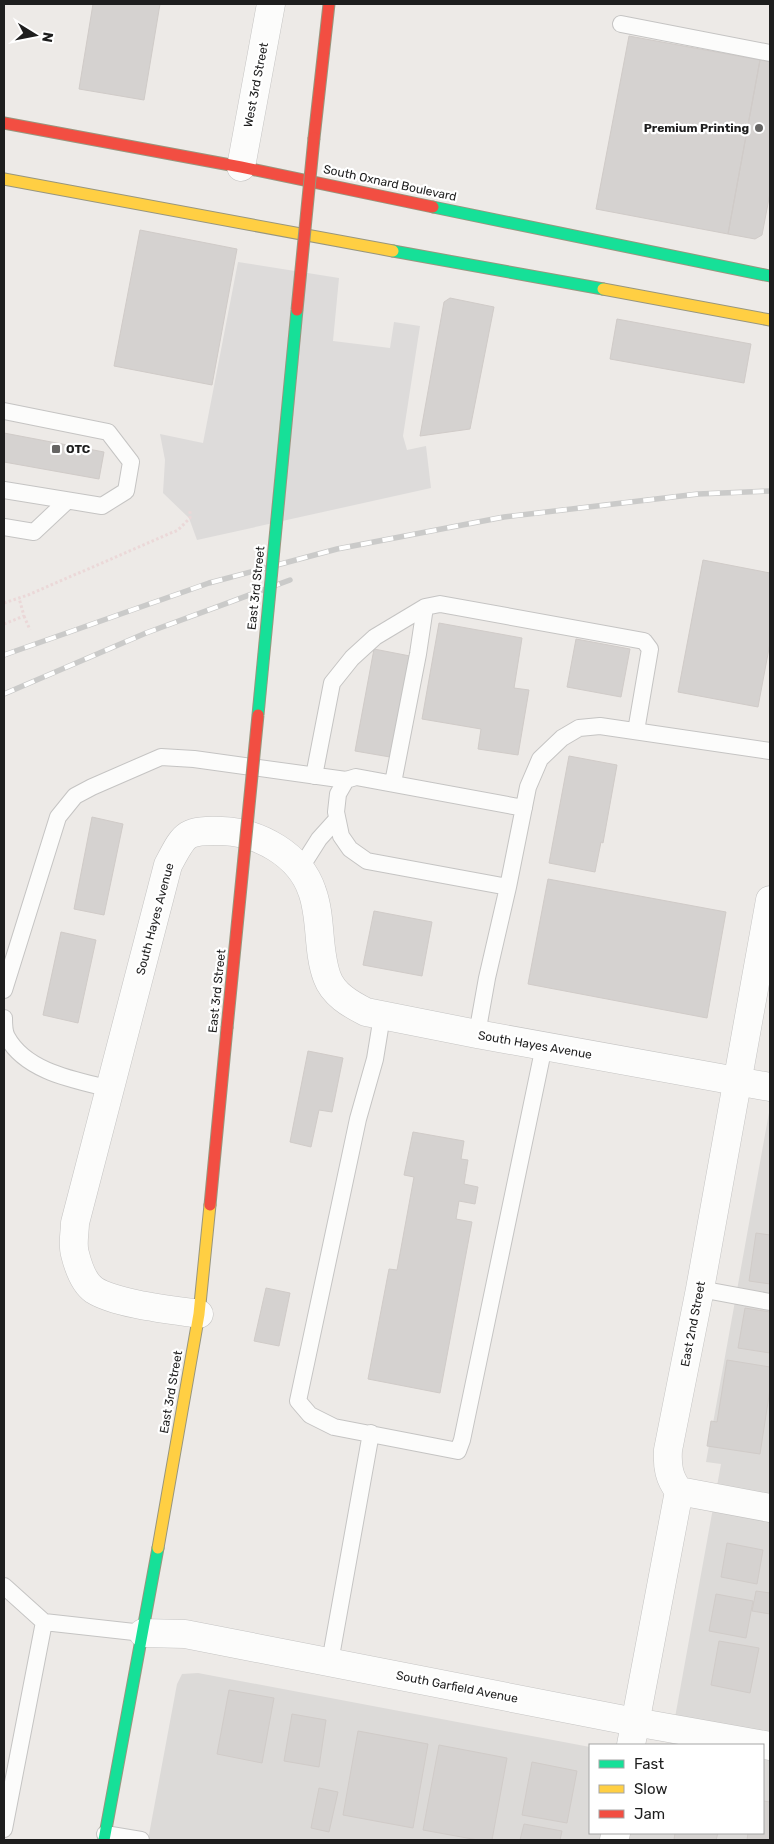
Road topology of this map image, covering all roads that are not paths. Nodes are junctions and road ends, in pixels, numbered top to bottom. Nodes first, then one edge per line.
1 (271, 4) edge
2 (329, 4) edge
3 (621, 24) dead end
4 (770, 53) edge
5 (4, 123) edge
6 (241, 167) junction
7 (4, 179) edge
8 (770, 276) edge
9 (770, 320) edge
10 (4, 411) edge
11 (4, 490) edge
12 (67, 501) junction
13 (4, 527) edge
14 (425, 607) junction
15 (636, 731) junction
16 (770, 751) edge
17 (314, 776) junction
18 (346, 780) junction
19 (393, 783) junction
20 (524, 808) junction
21 (337, 819) junction
22 (300, 869) junction
23 (508, 886) junction
24 (770, 900) edge
25 (4, 990) edge
26 (382, 1016) junction
27 (4, 1018) edge
28 (478, 1034) junction
29 (544, 1046) junction
30 (736, 1081) junction
31 (770, 1087) edge
32 (110, 1089) junction
33 (700, 1289) junction
34 (770, 1302) edge
35 (198, 1314) junction
36 (371, 1433) junction
37 (679, 1491) junction
38 (770, 1508) edge
39 (4, 1586) edge
40 (44, 1622) junction
41 (143, 1633) junction
42 (330, 1662) junction
43 (633, 1733) edge
44 (749, 1744) edge
45 (4, 1829) edge
46 (104, 1837) edge
47 (141, 1840) edge

1 - 6 street, West 3rd Street
2 - 35 street, East 3rd Street, bridge
3 - 4 lane
5 - 6 street, South Oxnard Boulevard
6 - 8 street, South Oxnard Boulevard
7 - 9 street
10 - 12 lane
11 - 12 lane
12 - 13 lane
14 - 15 lane
14 - 17 lane
14 - 19 lane
15 - 16 lane
15 - 20 lane
17 - 18 lane
17 - 25 lane
18 - 19 lane
18 - 21 lane
19 - 20 lane
20 - 23 lane
21 - 22 lane
21 - 23 lane
22 - 26 street, South Hayes Avenue
22 - 32 street, South Hayes Avenue
23 - 28 lane
24 - 30 street, East 2nd Street
26 - 28 street, South Hayes Avenue
26 - 36 lane
27 - 32 lane
28 - 29 street, South Hayes Avenue
29 - 30 street, South Hayes Avenue
29 - 36 lane
30 - 31 street, South Hayes Avenue
30 - 33 street, East 2nd Street
32 - 35 street, South Hayes Avenue
33 - 34 lane
33 - 37 street, East 2nd Street
35 - 41 street, East 3rd Street
36 - 42 lane
37 - 38 street
37 - 43 street
39 - 40 lane
40 - 41 lane
40 - 45 lane
41 - 42 street, South Garfield Avenue
41 - 46 street, East 3rd Street
42 - 43 street, South Garfield Avenue
43 - 44 street, South Garfield Avenue
46 - 47 lane

